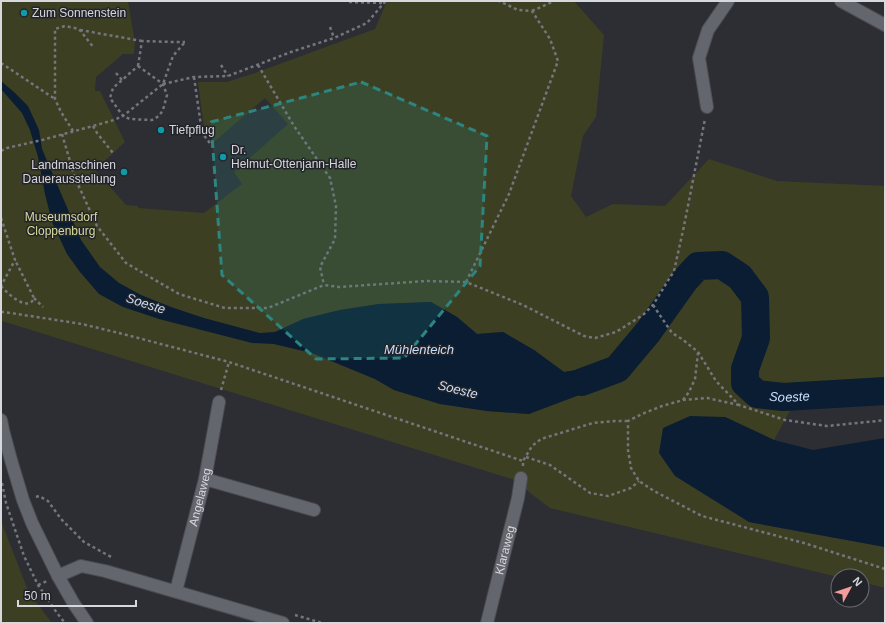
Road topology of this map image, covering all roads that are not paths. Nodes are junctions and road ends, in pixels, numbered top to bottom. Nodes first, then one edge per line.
1 (728, 1) edge
2 (841, 1) edge
3 (885, 25) edge
4 (707, 107) road end
5 (219, 402) road end
6 (1, 420) edge
7 (521, 478) road end
8 (206, 479) junction
9 (314, 510) dead end
10 (58, 576) junction
11 (176, 591) junction
12 (87, 623) edge
13 (283, 623) edge
14 (488, 623) edge

1 - 4 street
2 - 3 street
5 - 8 street, Angelaweg
6 - 10 street
7 - 14 street, Klaraweg
8 - 9 street
8 - 11 street, Angelaweg
10 - 11 street
10 - 12 street
11 - 13 street

